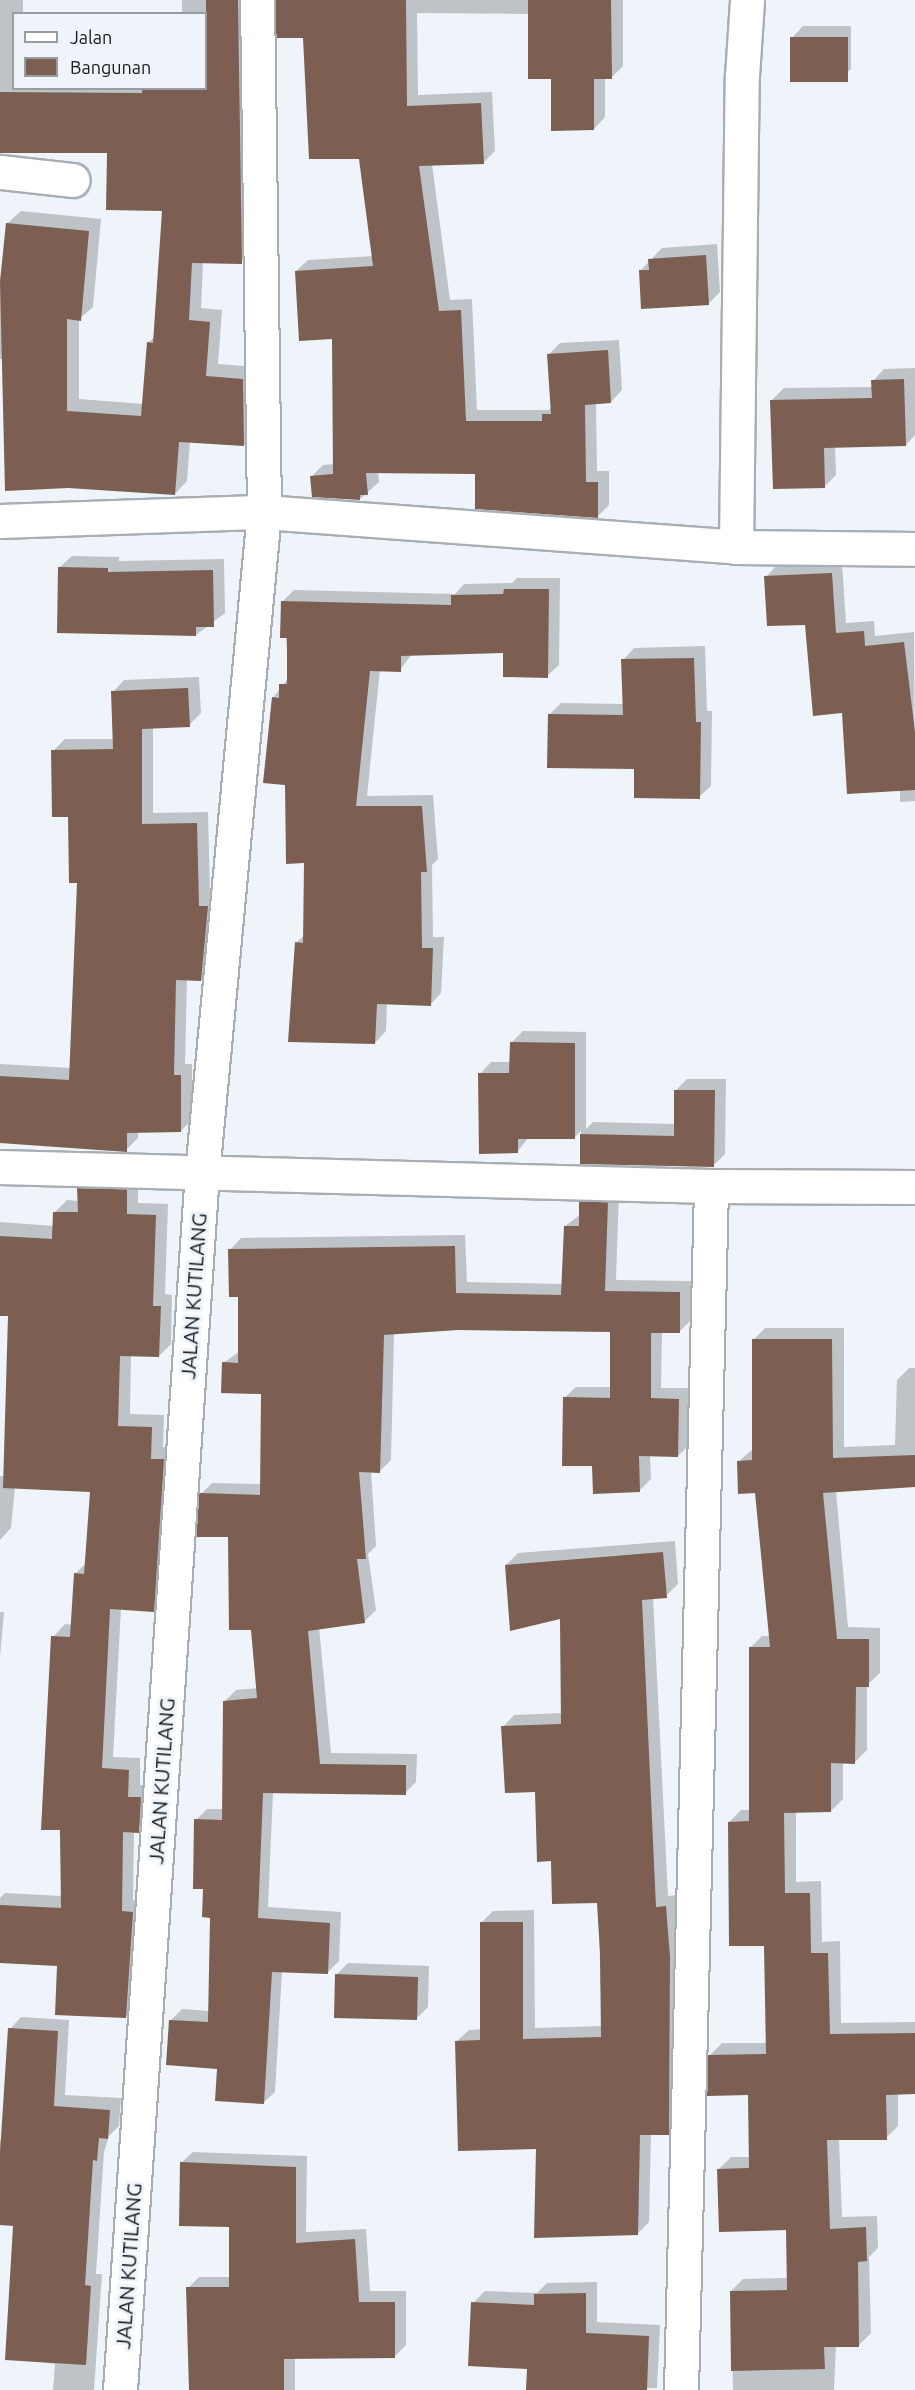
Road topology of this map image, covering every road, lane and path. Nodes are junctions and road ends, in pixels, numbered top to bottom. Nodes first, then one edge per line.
1 (257, 0) edge
2 (747, 0) edge
3 (0, 172) edge
4 (73, 180) dead end
5 (264, 512) junction
6 (0, 521) edge
7 (736, 547) junction
8 (915, 549) edge
9 (0, 1167) edge
10 (202, 1173) junction
11 (711, 1186) junction
12 (915, 1187) edge
13 (120, 2390) edge
14 (681, 2390) edge

1 - 5 street, JALAN KUTILANG
2 - 7 street
3 - 4 street
5 - 6 street
5 - 7 street
5 - 10 street, JALAN KUTILANG
7 - 8 street
9 - 10 street
10 - 11 street
10 - 13 street, JALAN KUTILANG
11 - 12 street
11 - 14 street

